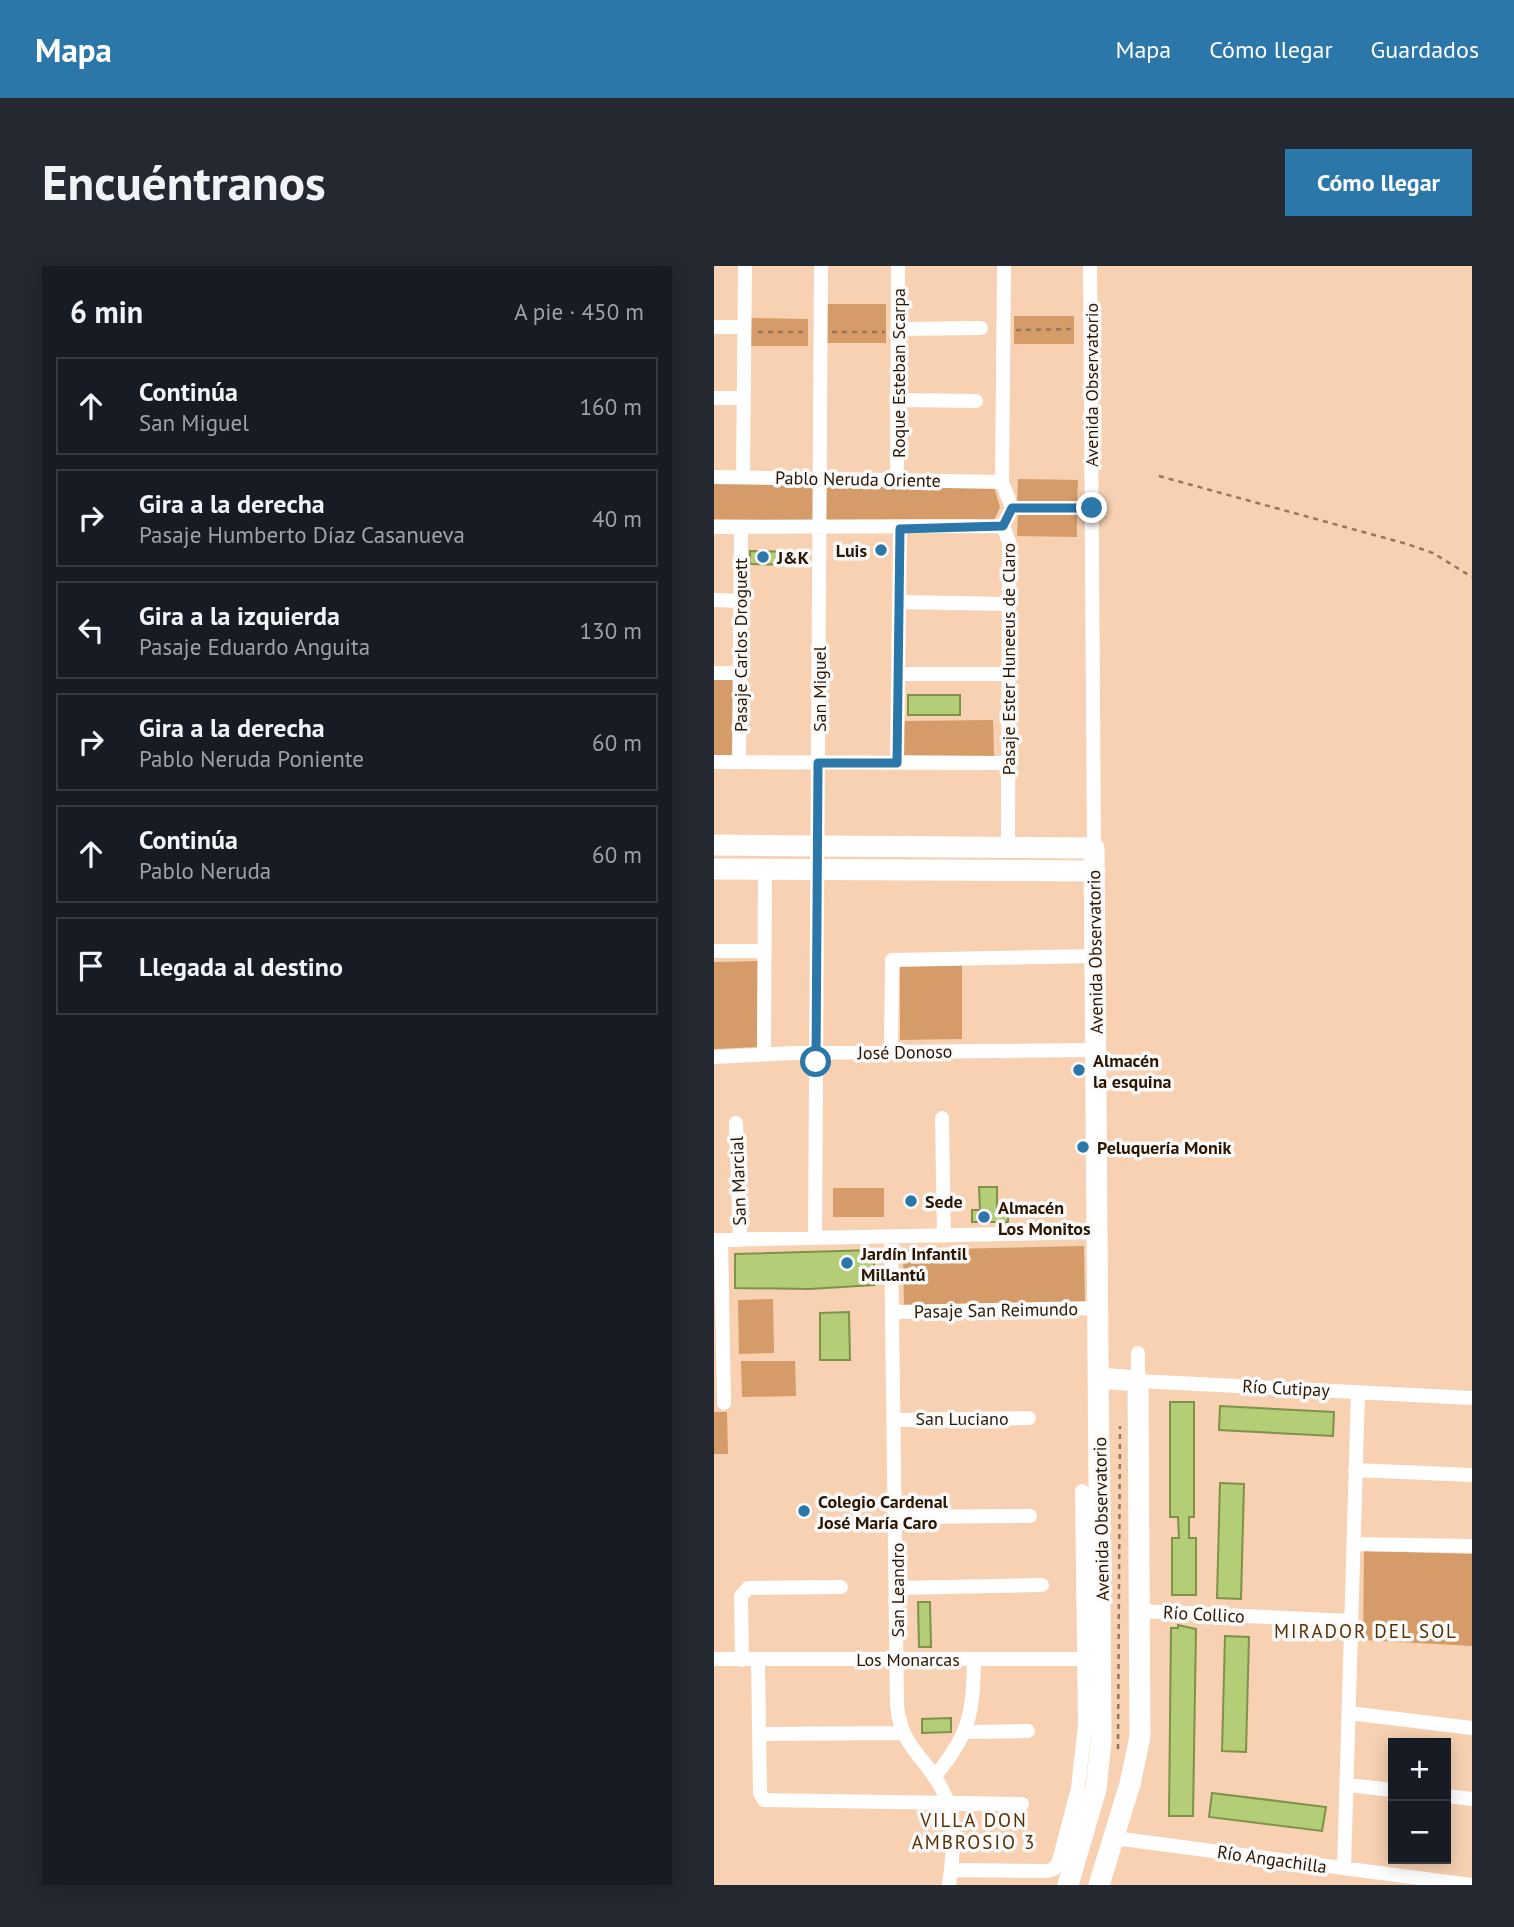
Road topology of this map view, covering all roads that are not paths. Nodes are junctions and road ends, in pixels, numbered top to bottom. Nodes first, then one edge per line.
1 (745, 266) edge
2 (821, 266) edge
3 (898, 266) edge
4 (1004, 266) edge
5 (1090, 266) edge
6 (714, 327) edge
7 (744, 327) junction
8 (981, 328) dead end
9 (898, 329) junction
10 (714, 398) edge
11 (744, 398) junction
12 (897, 400) junction
13 (976, 401) dead end
14 (714, 477) edge
15 (743, 477) junction
16 (821, 479) junction
17 (897, 480) junction
18 (1002, 482) junction
19 (1012, 508) junction
20 (1092, 508) junction
21 (1003, 526) junction
22 (714, 527) edge
23 (741, 527) junction
24 (820, 528) junction
25 (900, 529) junction
26 (714, 600) edge
27 (740, 601) junction
28 (899, 602) junction
29 (1009, 604) junction
30 (714, 673) edge
31 (740, 673) junction
32 (898, 674) junction
33 (1009, 674) junction
34 (714, 762) edge
35 (739, 762) junction
36 (818, 763) junction
37 (897, 763) junction
38 (1008, 763) junction
39 (714, 845) edge
40 (818, 846) junction
41 (1008, 847) junction
42 (1094, 848) junction
43 (714, 869) edge
44 (765, 869) junction
45 (818, 869) junction
46 (1095, 871) junction
47 (714, 951) edge
48 (765, 951) junction
49 (1096, 956) junction
50 (1096, 1050) junction
51 (891, 1052) junction
52 (816, 1053) junction
53 (764, 1054) junction
54 (714, 1057) edge
55 (942, 1118) dead end
56 (736, 1123) dead end
57 (1098, 1232) junction
58 (944, 1236) junction
59 (891, 1237) junction
60 (815, 1238) junction
61 (718, 1240) edge
62 (740, 1240) junction
63 (1099, 1308) junction
64 (893, 1312) junction
65 (1138, 1353) dead end
66 (1099, 1378) junction
67 (1138, 1381) junction
68 (1358, 1392) junction
69 (1472, 1398) edge
70 (724, 1403) dead end
71 (1029, 1418) dead end
72 (895, 1420) junction
73 (1355, 1470) junction
74 (1472, 1475) edge
75 (1082, 1491) dead end
76 (1031, 1516) dead end
77 (896, 1517) junction
78 (1353, 1544) junction
79 (1472, 1546) edge
80 (1042, 1585) dead end
81 (841, 1587) dead end
82 (897, 1588) junction
83 (1140, 1611) junction
84 (1351, 1621) junction
85 (1093, 1658) junction
86 (714, 1659) edge
87 (897, 1659) junction
88 (750, 1660) junction
89 (974, 1660) junction
90 (1349, 1713) junction
91 (1472, 1727) edge
92 (1028, 1731) dead end
93 (966, 1732) junction
94 (902, 1733) junction
95 (759, 1734) junction
96 (934, 1777) junction
97 (1347, 1785) junction
98 (1388, 1789) edge
99 (1451, 1797) edge
100 (1472, 1799) edge
101 (948, 1802) junction
102 (1022, 1804) dead end
103 (1114, 1838) junction
104 (1344, 1868) junction
105 (951, 1870) junction
106 (949, 1885) edge
107 (1069, 1885) edge
108 (1099, 1885) edge
109 (1472, 1885) edge

1 - 7 street
2 - 16 street, San Miguel
3 - 9 street, Roque Esteban Scarpa
4 - 18 street
5 - 20 street, Avenida Observatorio
6 - 7 street
7 - 11 street
8 - 9 street
9 - 12 street, Roque Esteban Scarpa
10 - 11 street
11 - 15 street
12 - 13 street
12 - 17 street, Roque Esteban Scarpa
14 - 15 street, Pablo Neruda Oriente
15 - 16 street, Pablo Neruda Oriente
16 - 17 street, Pablo Neruda Oriente
16 - 24 street, San Miguel
17 - 18 street, Pablo Neruda Oriente
18 - 19 street
19 - 20 street
19 - 21 street, Pasaje Ester Huneeus de Claro
20 - 42 street, Avenida Observatorio
21 - 25 street
21 - 29 street, Pasaje Ester Huneeus de Claro
22 - 23 street
23 - 24 street
23 - 27 street, Pasaje Carlos Droguett
24 - 25 street
24 - 36 street, San Miguel
25 - 28 street
26 - 27 street
27 - 31 street, Pasaje Carlos Droguett
28 - 29 street
28 - 32 street
29 - 33 street, Pasaje Ester Huneeus de Claro
30 - 31 street
31 - 35 street, Pasaje Carlos Droguett
32 - 33 street
32 - 37 street
33 - 38 street, Pasaje Ester Huneeus de Claro
34 - 35 street
35 - 36 street
36 - 37 street
36 - 40 street, San Miguel
37 - 38 street
38 - 41 street, Pasaje Ester Huneeus de Claro
39 - 40 street
40 - 41 street
40 - 45 street, San Miguel
41 - 42 street
42 - 46 street, Avenida Observatorio
43 - 44 street
44 - 45 street
44 - 48 street
45 - 46 street
45 - 52 street, San Miguel
46 - 49 street, Avenida Observatorio
47 - 48 street
48 - 53 street
49 - 50 street, Avenida Observatorio
49 - 51 street
50 - 51 street, José Donoso
50 - 57 street, Avenida Observatorio
51 - 52 street, José Donoso
52 - 53 street, José Donoso
52 - 60 street, San Miguel
53 - 54 street, José Donoso
55 - 58 street
56 - 62 street, San Marcial
57 - 58 street
57 - 63 street, Avenida Observatorio
58 - 59 street
59 - 60 street
59 - 64 street, San Leandro
60 - 62 street
61 - 62 street
61 - 70 street, San Marcial
63 - 64 street, Pasaje San Reimundo
63 - 66 street, Avenida Observatorio
64 - 72 street, San Leandro
65 - 67 street
66 - 67 street, Río Cutipay
66 - 85 street, Avenida Observatorio
67 - 68 street, Río Cutipay
67 - 83 street
68 - 69 street, Río Cutipay
68 - 73 street
71 - 72 street, San Luciano
72 - 77 street, San Leandro
73 - 74 street
73 - 78 street
75 - 85 street
76 - 77 street
77 - 82 street, San Leandro
78 - 79 street
78 - 84 street
80 - 82 street
81 - 88 street
82 - 87 street, San Leandro
83 - 84 street, Río Collico
83 - 103 street
84 - 90 street
85 - 89 street, Los Monarcas
85 - 105 street
85 - 107 street, Avenida Observatorio
86 - 88 street, Los Monarcas
87 - 88 street, Los Monarcas
87 - 89 street, Los Monarcas
87 - 94 street, San Leandro
88 - 95 street
89 - 93 street
90 - 91 street
90 - 97 street
92 - 93 street
93 - 96 street
94 - 95 street
94 - 96 street, San Leandro
95 - 101 street
96 - 101 street, San Leandro
97 - 98 street
97 - 104 street
99 - 100 street
101 - 102 street
101 - 105 street, San Leandro
103 - 104 street, Río Angachilla
103 - 108 street
104 - 109 street, Río Angachilla
105 - 106 street, San Leandro

